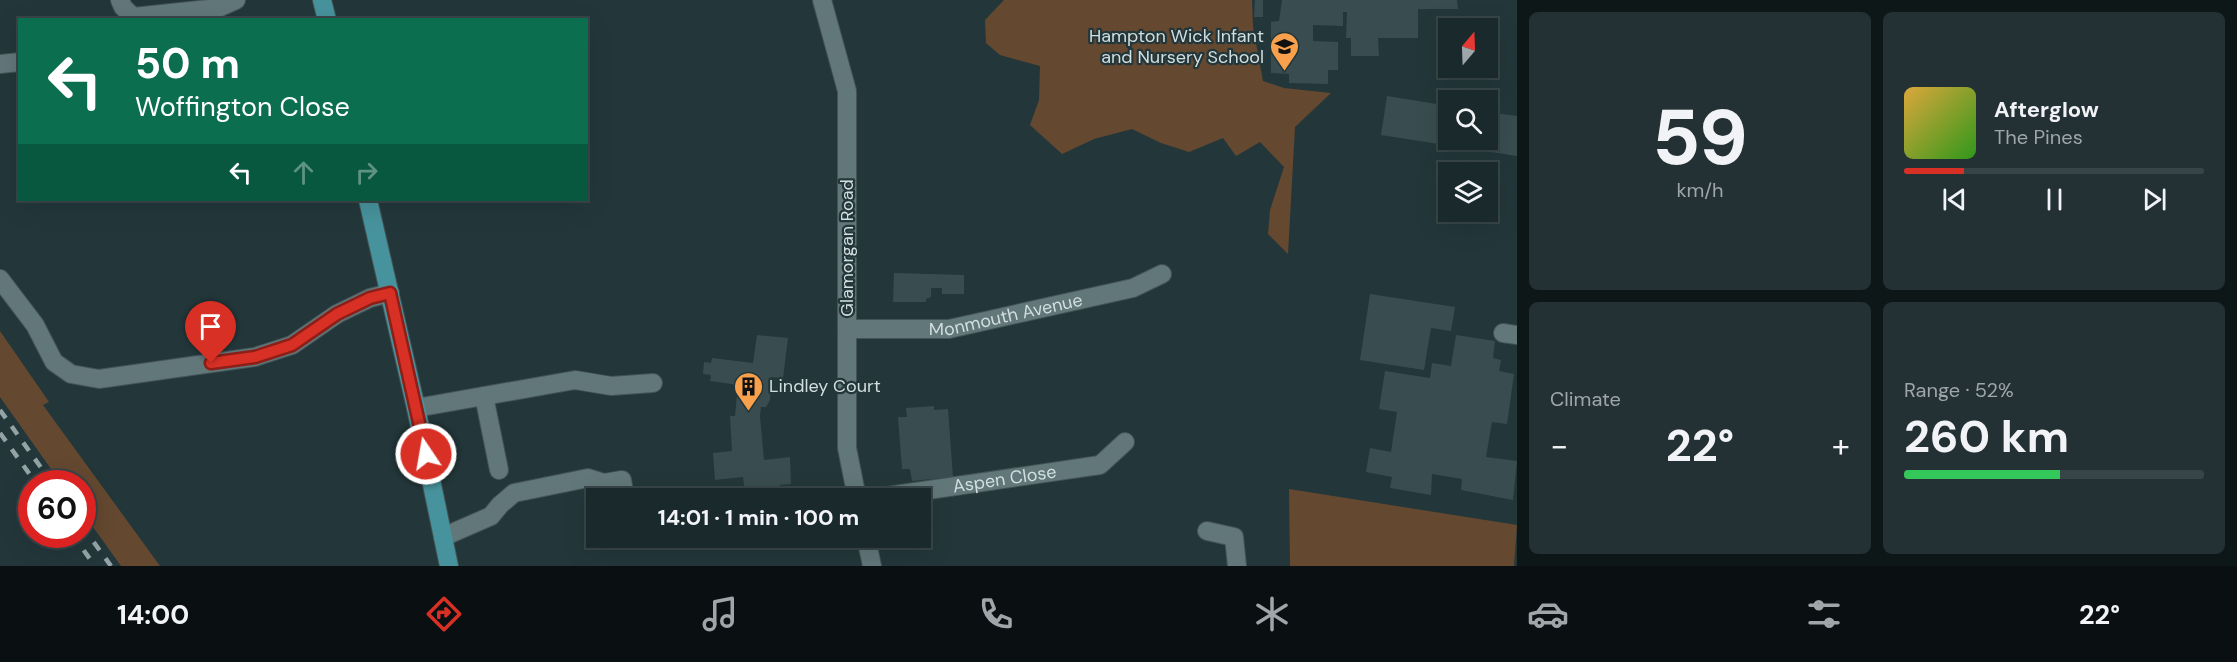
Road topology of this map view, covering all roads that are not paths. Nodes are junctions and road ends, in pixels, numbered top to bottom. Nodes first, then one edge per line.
1 (120, 0) edge
2 (236, 0) edge
3 (322, 0) edge
4 (822, 0) edge
5 (326, 18) edge
6 (18, 62) edge
7 (0, 64) edge
8 (368, 201) edge
9 (1162, 274) dead end
10 (0, 279) edge
11 (390, 293) junction
12 (847, 329) junction
13 (653, 383) dead end
14 (484, 396) junction
15 (416, 408) junction
16 (1125, 442) dead end
17 (499, 470) dead end
18 (623, 488) edge
19 (855, 488) edge
20 (931, 490) edge
21 (1207, 531) dead end
22 (443, 537) junction
23 (868, 548) edge
24 (449, 566) edge
25 (872, 566) edge
26 (1237, 566) edge

1 - 2 street
3 - 5 main road
4 - 12 street, Glamorgan Road
6 - 7 street
8 - 11 main road
9 - 12 street, Monmouth Avenue
10 - 11 street
11 - 15 main road
12 - 19 street, Glamorgan Road
13 - 14 street
14 - 15 street
14 - 17 street
15 - 22 main road
16 - 20 street, Aspen Close
18 - 22 street
21 - 26 street
22 - 24 main road
23 - 25 street

